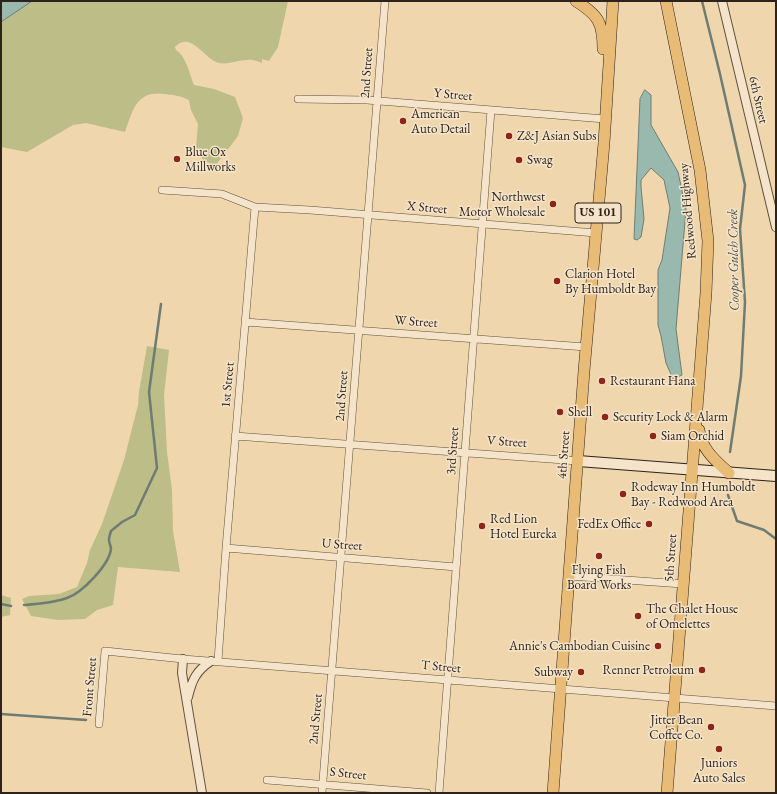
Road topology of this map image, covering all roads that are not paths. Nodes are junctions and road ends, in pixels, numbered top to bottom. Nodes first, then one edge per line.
1 (385, 1) edge
2 (576, 1) edge
3 (613, 1) edge
4 (666, 1) edge
5 (674, 1) edge
6 (722, 1) edge
7 (681, 71) junction
8 (609, 72) junction
9 (298, 99) dead end
10 (377, 101) junction
11 (491, 110) junction
12 (605, 119) junction
13 (162, 190) dead end
14 (255, 207) junction
15 (368, 214) junction
16 (482, 224) junction
17 (776, 227) edge
18 (596, 233) junction
19 (245, 322) junction
20 (359, 330) junction
21 (473, 338) junction
22 (586, 347) junction
23 (697, 419) junction
24 (235, 436) junction
25 (350, 445) junction
26 (465, 452) junction
27 (578, 461) junction
28 (693, 470) junction
29 (729, 473) junction
30 (776, 476) edge
31 (226, 548) junction
32 (342, 557) junction
33 (456, 567) junction
34 (569, 576) junction
35 (683, 584) junction
36 (105, 651) joint
37 (183, 659) junction
38 (215, 661) junction
39 (333, 670) junction
40 (447, 680) junction
41 (561, 688) junction
42 (674, 698) junction
43 (187, 700) junction
44 (776, 706) edge
45 (99, 724) dead end
46 (267, 780) dead end
47 (323, 784) junction
48 (202, 793) edge
49 (322, 793) edge
50 (427, 793) edge
51 (438, 793) edge
52 (553, 793) edge
53 (667, 793) edge

1 - 10 street, 2nd Street
2 - 8 highway
3 - 8 highway, US 101
4 - 7 highway, Redwood Highway
5 - 7 highway
6 - 17 street, 6th Street
7 - 23 highway, Redwood Highway
8 - 12 highway, US 101
9 - 10 street, Y Street
10 - 11 street, Y Street
10 - 15 street, 2nd Street
11 - 12 street, Y Street
11 - 16 street, 3rd Street
12 - 18 highway, 4th Street / US 101
13 - 14 street
14 - 15 street, X Street
14 - 19 street, 1st Street
15 - 16 street, X Street
15 - 20 street, 2nd Street
16 - 18 street, X Street
16 - 21 street, 3rd Street
18 - 22 highway, 4th Street / US 101
19 - 20 street, W Street
19 - 24 street, 1st Street
20 - 21 street, W Street
20 - 25 street, 2nd Street
21 - 22 street, W Street
21 - 26 street, 3rd Street
22 - 27 highway, 4th Street / US 101
23 - 28 highway, Redwood Highway
23 - 29 highway
24 - 25 street, V Street
24 - 31 street, 1st Street
25 - 26 street, V Street
25 - 32 street, 2nd Street
26 - 27 street, V Street
26 - 33 street, 3rd Street
27 - 28 main road, V Street
27 - 34 highway, 4th Street / US 101
28 - 29 main road, V Street
28 - 35 highway, 5th Street
29 - 30 main road, V Street
31 - 32 street, U Street
31 - 38 street, 1st Street
32 - 33 street, U Street
32 - 39 street, 2nd Street
33 - 40 street, 3rd Street
34 - 35 street
34 - 41 highway, 4th Street / US 101
35 - 42 highway, 5th Street
36 - 37 street, T Street
36 - 45 street, Front Street
37 - 38 street, T Street
37 - 43 street
38 - 39 street, T Street
38 - 43 street
39 - 40 street, T Street
39 - 47 street, 2nd Street
40 - 41 street, T Street
40 - 51 street, 3rd Street
41 - 42 street, T Street
41 - 52 highway, 4th Street / US 101
42 - 44 street, T Street
42 - 53 highway, 5th Street
43 - 48 street
46 - 47 street, S Street
47 - 49 street, 2nd Street
47 - 50 street, S Street

